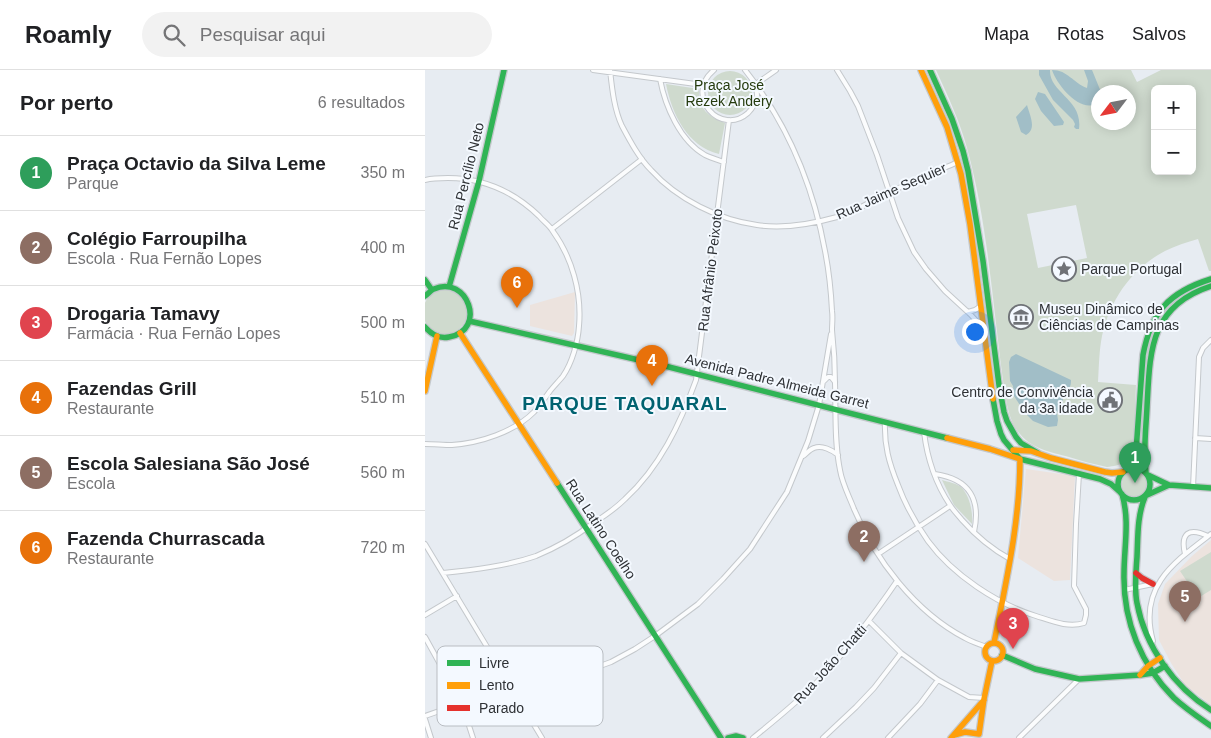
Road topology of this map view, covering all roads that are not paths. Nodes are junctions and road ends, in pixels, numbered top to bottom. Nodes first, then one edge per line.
1 (504, 70) edge
2 (593, 70) edge
3 (714, 70) edge
4 (745, 70) edge
5 (775, 70) edge
6 (837, 70) edge
7 (921, 70) edge
8 (931, 70) edge
9 (610, 71) edge
10 (660, 79) junction
11 (756, 84) junction
12 (703, 85) junction
13 (729, 120) junction
14 (642, 159) junction
15 (724, 162) junction
16 (958, 162) junction
17 (425, 180) edge
18 (479, 180) junction
19 (889, 192) junction
20 (717, 215) junction
21 (818, 221) junction
22 (552, 229) junction
23 (1211, 279) edge
24 (425, 280) edge
25 (1211, 286) edge
26 (449, 287) junction
27 (432, 290) junction
28 (425, 296) edge
29 (981, 306) junction
30 (968, 312) junction
31 (469, 321) junction
32 (425, 327) edge
33 (832, 329) junction
34 (984, 330) junction
35 (460, 333) junction
36 (437, 336) junction
37 (1211, 340) edge
38 (576, 344) junction
39 (826, 367) junction
40 (835, 367) junction
41 (697, 374) junction
42 (823, 382) junction
43 (835, 382) junction
44 (425, 391) edge
45 (819, 405) junction
46 (835, 409) junction
47 (885, 422) junction
48 (519, 424) junction
49 (924, 432) junction
50 (1195, 438) junction
51 (1211, 438) edge
52 (1004, 440) junction
53 (808, 441) junction
54 (425, 444) edge
55 (837, 446) junction
56 (813, 448) junction
57 (990, 449) junction
58 (831, 450) junction
59 (999, 450) junction
60 (1013, 450) junction
61 (1037, 453) junction
62 (838, 455) junction
63 (802, 458) junction
64 (1020, 459) junction
65 (1036, 462) junction
66 (1125, 471) junction
67 (935, 474) junction
68 (1079, 474) junction
69 (1147, 474) junction
70 (1021, 475) junction
71 (1169, 485) junction
72 (1193, 487) junction
73 (1211, 488) edge
74 (1121, 493) junction
75 (1146, 496) junction
76 (950, 506) junction
77 (919, 527) junction
78 (586, 528) junction
79 (974, 532) junction
80 (1209, 535) edge
81 (425, 544) edge
82 (878, 554) junction
83 (1185, 554) junction
84 (1010, 559) junction
85 (443, 574) junction
86 (1124, 574) junction
87 (1136, 575) junction
88 (897, 581) junction
89 (1155, 584) junction
90 (1136, 588) junction
91 (1123, 590) junction
92 (457, 596) junction
93 (1002, 602) junction
94 (425, 615) edge
95 (869, 621) junction
96 (655, 636) junction
97 (425, 637) edge
98 (994, 643) junction
99 (487, 646) edge
100 (986, 647) junction
101 (1156, 651) junction
102 (901, 653) junction
103 (1002, 655) junction
104 (1160, 658) junction
105 (437, 659) edge
106 (992, 661) junction
107 (603, 665) edge
108 (1148, 666) junction
109 (1165, 666) junction
110 (1153, 673) junction
111 (1140, 675) junction
112 (1079, 679) junction
113 (938, 680) junction
114 (984, 699) junction
115 (1211, 710) edge
116 (437, 712) edge
117 (425, 717) edge
118 (469, 726) edge
119 (534, 726) edge
120 (1211, 726) edge
121 (953, 736) edge
122 (979, 736) edge
123 (431, 738) edge
124 (473, 738) edge
125 (541, 738) edge
126 (721, 738) edge
127 (728, 738) edge
128 (743, 738) edge
129 (753, 738) edge
130 (823, 738) edge
131 (888, 738) edge
132 (1019, 738) edge

1 - 18 main road, Rua Percílio Neto
2 - 9 street
3 - 12 street
4 - 11 street
5 - 11 street
6 - 19 street
7 - 16 main road
8 - 61 main road
9 - 10 street
9 - 14 street, Rua Jaime Sequier
10 - 12 street
10 - 15 street
11 - 13 street
11 - 21 street
12 - 13 street
13 - 15 street, Rua Afrânio Peixoto
14 - 20 street, Rua Jaime Sequier
14 - 22 street
15 - 20 street, Rua Afrânio Peixoto
16 - 19 street, Rua Jaime Sequier
16 - 29 main road
17 - 18 street
18 - 22 street
18 - 26 main road, Rua Percílio Neto
19 - 21 street, Rua Jaime Sequier
19 - 30 street
20 - 21 street, Rua Jaime Sequier
20 - 41 street, Rua Afrânio Peixoto
21 - 33 street
22 - 38 street
23 - 66 main road
24 - 27 main road
25 - 69 main road
26 - 27 main road
26 - 31 main road
27 - 28 main road
29 - 30 street
29 - 34 main road
30 - 34 street
31 - 35 main road
31 - 38 main road, Avenida Padre Almeida Garret
32 - 36 main road
33 - 39 street
33 - 40 street
34 - 52 main road
35 - 36 main road
35 - 48 main road, Rua Latino Coelho
36 - 44 main road
37 - 50 street
38 - 41 main road, Avenida Padre Almeida Garret
38 - 48 street
39 - 40 street
39 - 42 street
40 - 43 street
41 - 45 main road, Avenida Padre Almeida Garret
41 - 78 street, Rua Afrânio Peixoto
42 - 43 street
42 - 45 street
43 - 46 street
45 - 46 main road, Avenida Padre Almeida Garret
45 - 53 street
46 - 47 main road, Avenida Padre Almeida Garret
46 - 55 street
47 - 49 main road, Avenida Padre Almeida Garret
47 - 77 street
48 - 54 street
48 - 78 main road, Rua Latino Coelho
49 - 57 main road, Avenida Padre Almeida Garret
49 - 67 street
50 - 51 street
50 - 72 street
52 - 59 main road
52 - 60 main road
53 - 56 street
53 - 63 street
55 - 58 street
55 - 62 street
56 - 58 street
56 - 63 street
57 - 59 main road
57 - 64 main road
58 - 62 street
59 - 60 main road
60 - 61 main road
60 - 64 main road
61 - 66 main road
62 - 82 street
63 - 96 street
64 - 65 main road
64 - 70 main road
65 - 68 main road
65 - 70 main road
66 - 69 main road
66 - 74 main road
67 - 76 street
67 - 79 street
68 - 74 main road
68 - 93 street
69 - 71 main road
69 - 75 main road
70 - 84 main road
71 - 72 main road
71 - 75 main road
72 - 73 main road
74 - 75 main road
74 - 86 main road
75 - 87 main road
76 - 77 street
76 - 79 street
77 - 82 street
77 - 93 street
78 - 85 street, Rua Afrânio Peixoto
78 - 96 main road, Rua Latino Coelho
79 - 84 street
80 - 83 street
80 - 83 street
81 - 85 street
82 - 88 street
83 - 89 street
84 - 93 main road
85 - 92 street
86 - 87 main road
86 - 91 main road
87 - 89 main road
87 - 90 main road
88 - 95 street, Rua João Chatti
88 - 100 street
89 - 90 street
89 - 101 street
90 - 91 street
90 - 101 main road
91 - 108 main road
92 - 94 street
92 - 99 street
93 - 98 main road
95 - 102 street
95 - 129 street, Rua João Chatti
96 - 107 street
96 - 126 main road, Rua Latino Coelho
97 - 105 street
98 - 100 main road
98 - 103 main road
100 - 106 main road
101 - 104 main road
102 - 113 street
102 - 130 street
103 - 106 main road
103 - 112 main road
104 - 108 main road
104 - 109 main road
106 - 114 main road
108 - 110 main road
108 - 111 main road
109 - 110 main road
109 - 115 main road
110 - 111 main road
110 - 120 main road
111 - 112 main road
112 - 132 street
113 - 114 street
113 - 131 street
114 - 121 main road
114 - 122 main road
116 - 117 street
117 - 123 street
118 - 124 street
119 - 125 street
121 - 122 main road
127 - 128 main road

